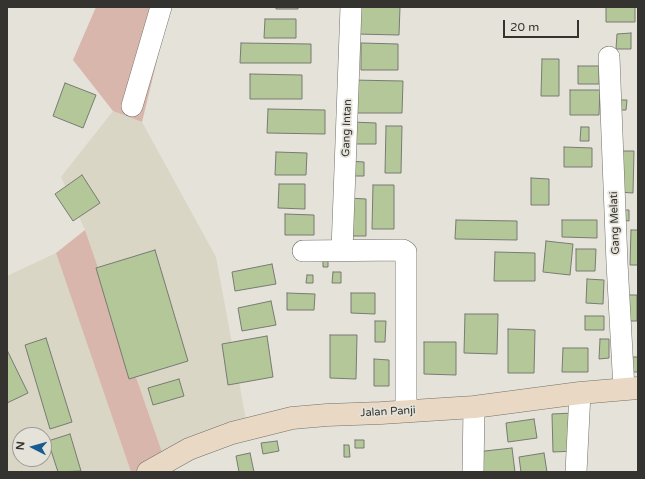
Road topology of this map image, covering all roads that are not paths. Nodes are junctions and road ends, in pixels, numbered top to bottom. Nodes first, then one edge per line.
1 (161, 7) edge
2 (351, 7) edge
3 (609, 57) dead end
4 (132, 106) dead end
5 (342, 250) junction
6 (303, 251) dead end
7 (631, 389) edge
8 (580, 393) junction
9 (474, 407) junction
10 (406, 411) junction
11 (148, 472) edge
12 (473, 472) edge
13 (576, 472) edge

1 - 4 street
2 - 5 street, Gang Intan
3 - 7 street, Gang Melati
5 - 6 street
5 - 10 street
7 - 8 street, Jalan Panji
8 - 9 street, Jalan Panji
8 - 13 street
9 - 10 street, Jalan Panji
9 - 12 street
10 - 11 street, Jalan Panji

